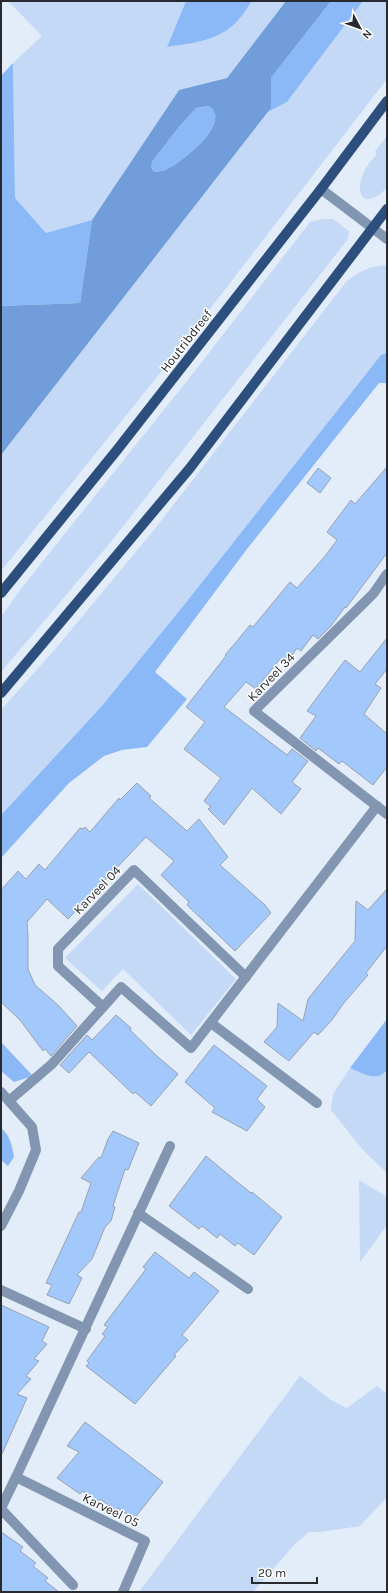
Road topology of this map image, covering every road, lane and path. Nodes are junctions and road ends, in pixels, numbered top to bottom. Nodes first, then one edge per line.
1 (387, 101) edge
2 (321, 189) junction
3 (387, 209) edge
4 (373, 228) junction
5 (387, 239) edge
6 (387, 575) edge
7 (1, 594) edge
8 (1, 693) edge
9 (377, 806) junction
10 (387, 814) edge
11 (246, 977) junction
12 (103, 1007) junction
13 (211, 1023) junction
14 (1, 1092) edge
15 (10, 1100) junction
16 (317, 1103) dead end
17 (170, 1146) dead end
18 (138, 1213) junction
19 (1, 1226) edge
20 (248, 1289) dead end
21 (1, 1290) edge
22 (86, 1330) junction
23 (16, 1478) junction
24 (1, 1508) edge
25 (73, 1585) dead end
26 (123, 1592) edge

1 - 2 main road, Houtribdreef
2 - 4 street
2 - 7 main road, Houtribdreef
3 - 4 main road
4 - 5 street
4 - 8 main road
6 - 9 street, Karveel 34
9 - 10 street, Karveel 34
9 - 11 street
11 - 12 street, Karveel 04
11 - 13 street
12 - 13 street
12 - 15 street
13 - 16 street
14 - 15 street
15 - 19 street
17 - 18 street
18 - 20 street
18 - 22 street
21 - 22 street
22 - 23 street
23 - 24 street
23 - 26 street, Karveel 05
24 - 25 street

